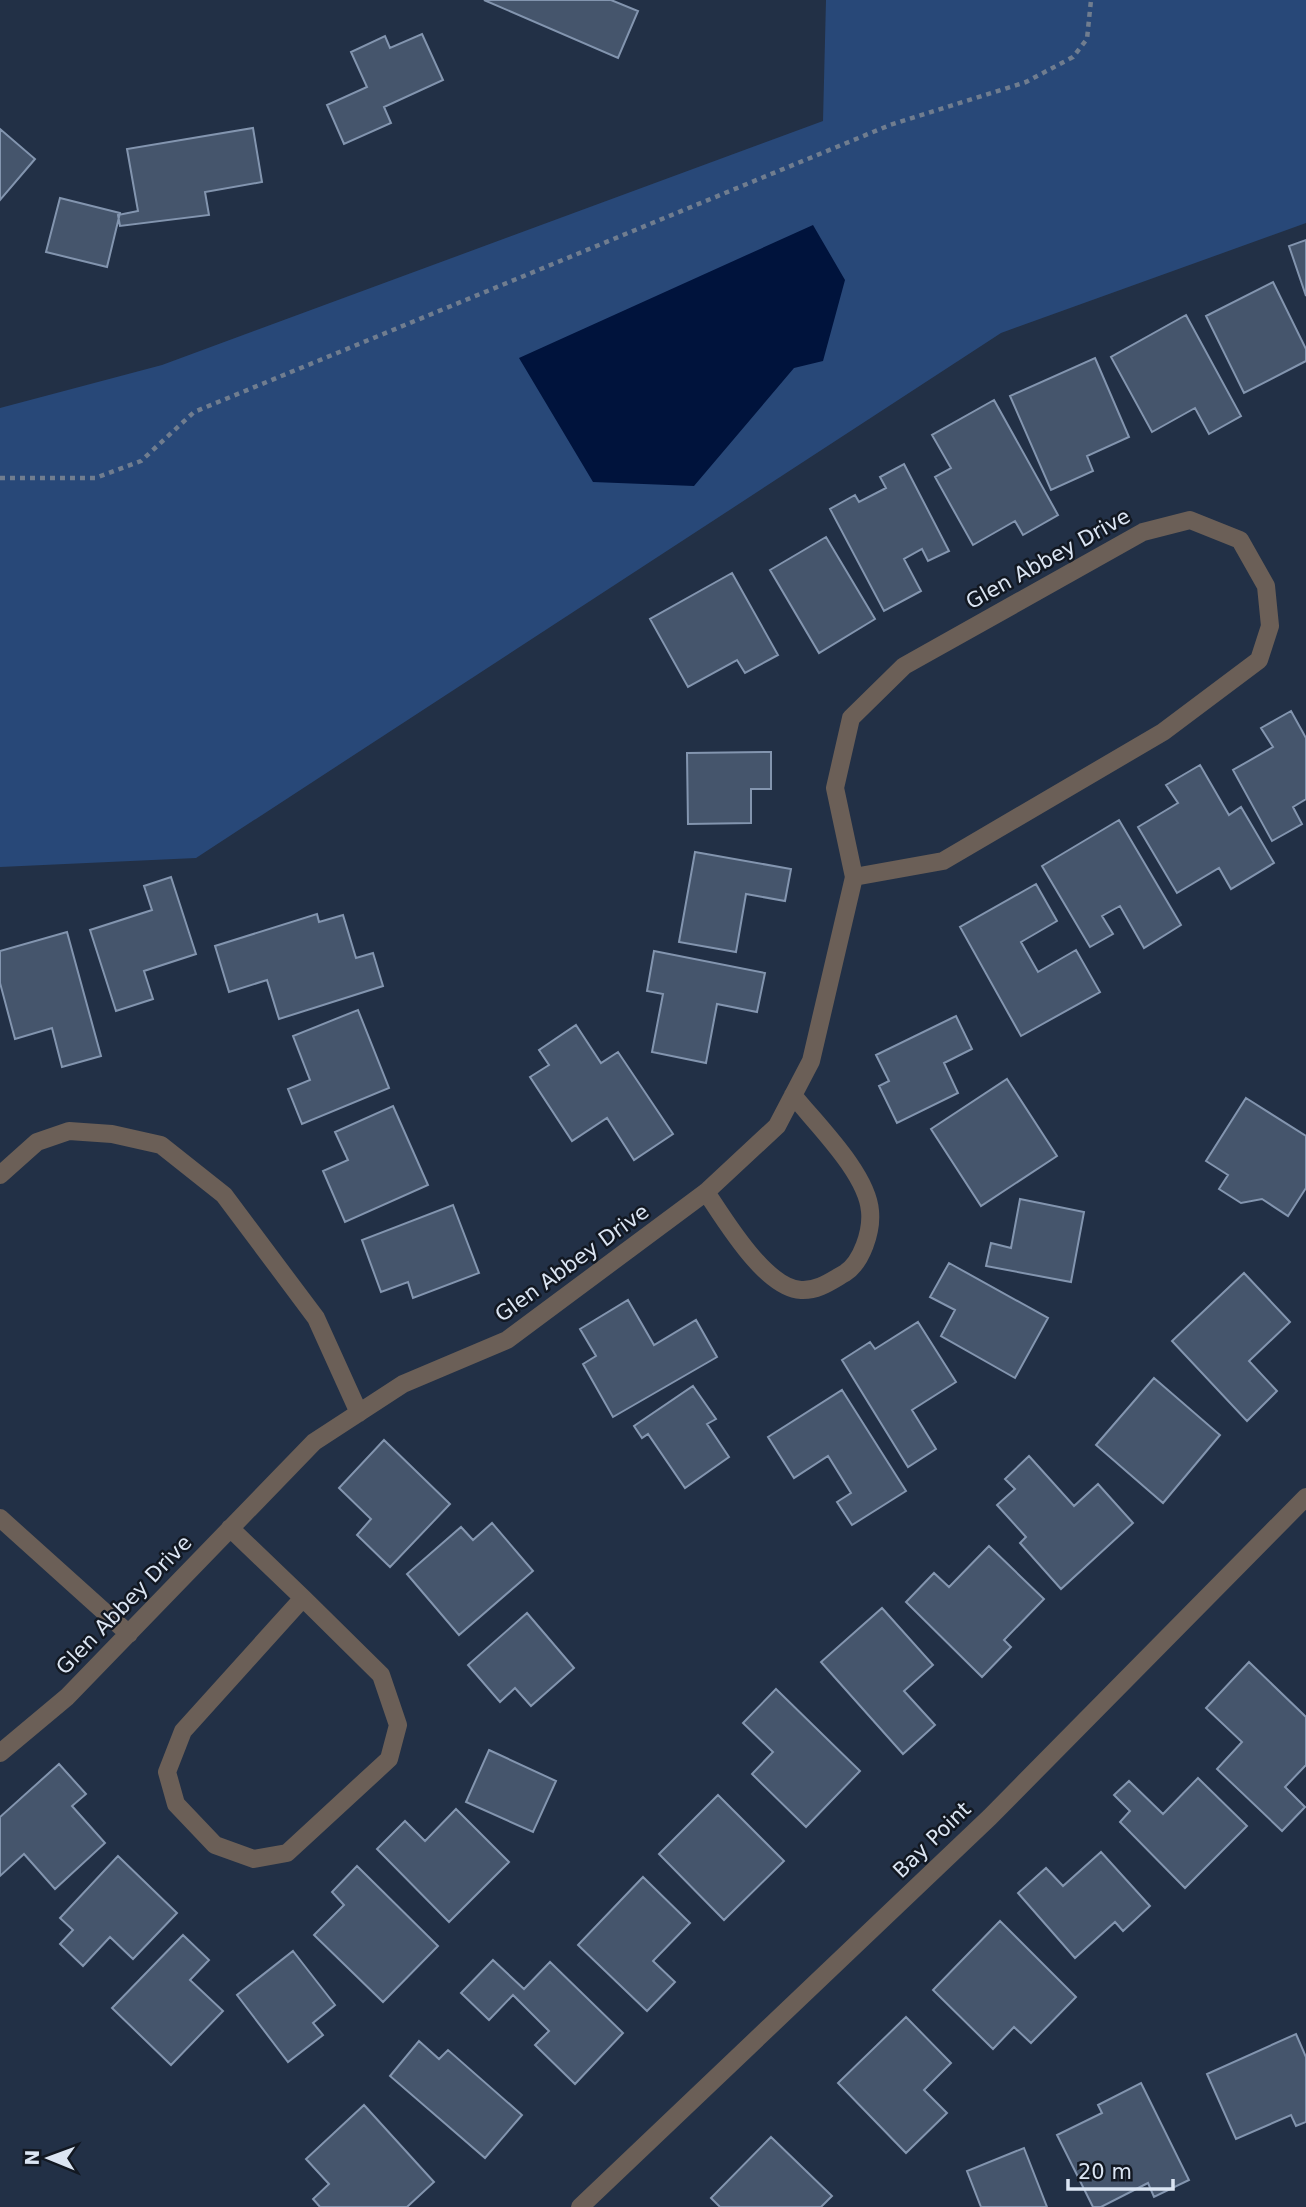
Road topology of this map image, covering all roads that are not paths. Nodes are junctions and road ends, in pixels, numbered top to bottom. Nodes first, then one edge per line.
1 (854, 877) junction
2 (793, 1095) junction
3 (0, 1175) edge
4 (706, 1192) junction
5 (359, 1413) junction
6 (1306, 1497) edge
7 (0, 1518) edge
8 (230, 1528) junction
9 (303, 1598) junction
10 (129, 1634) junction
11 (0, 1753) edge
12 (580, 2207) edge

1 - 1 street, Glen Abbey Drive
1 - 2 street, Glen Abbey Drive
2 - 4 street, Glen Abbey Drive
2 - 4 street
3 - 5 street
4 - 5 street, Glen Abbey Drive
5 - 8 street, Glen Abbey Drive
6 - 12 street, Bay Point
7 - 10 street
8 - 9 street
8 - 10 street, Glen Abbey Drive
9 - 9 street
10 - 11 street, Glen Abbey Drive

